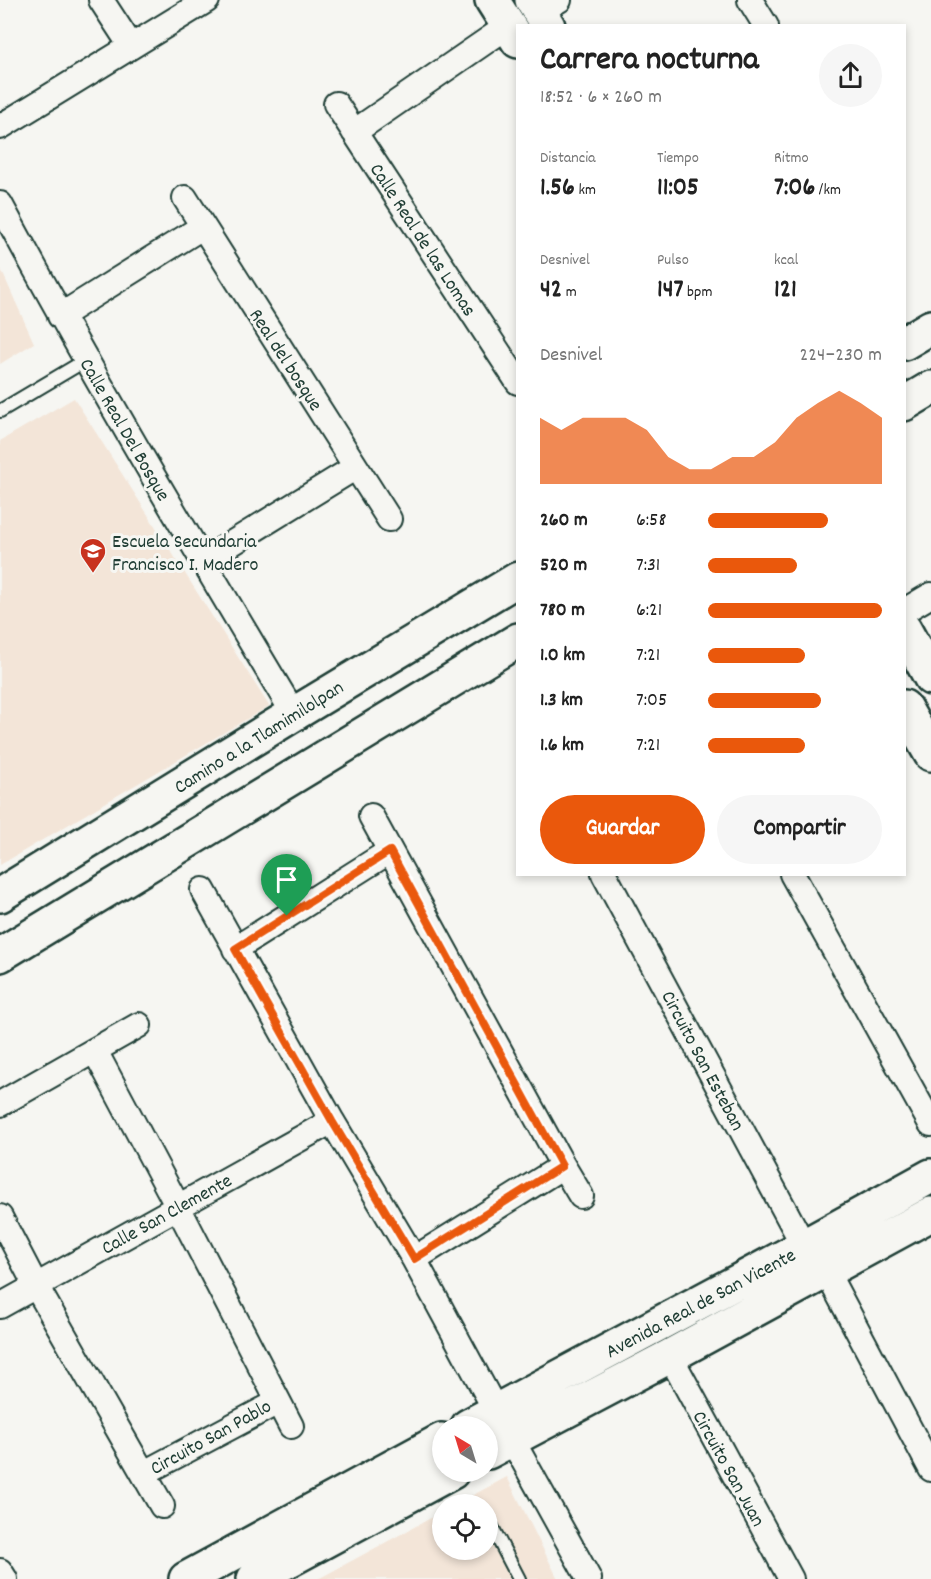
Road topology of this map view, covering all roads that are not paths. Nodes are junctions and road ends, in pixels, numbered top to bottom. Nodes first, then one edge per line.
1 (101, 0) edge
2 (207, 0) edge
3 (750, 0) edge
4 (506, 23) edge
5 (765, 24) edge
6 (131, 46) junction
7 (336, 105) dead end
8 (0, 127) edge
9 (354, 132) junction
10 (185, 198) dead end
11 (0, 204) edge
12 (202, 227) junction
13 (60, 316) junction
14 (931, 327) edge
15 (906, 343) edge
16 (86, 360) junction
17 (516, 376) edge
18 (931, 388) edge
19 (906, 403) edge
20 (0, 411) edge
21 (356, 467) junction
22 (389, 519) dead end
23 (203, 561) junction
24 (516, 580) edge
25 (931, 595) edge
26 (906, 610) edge
27 (906, 633) edge
28 (516, 641) edge
29 (931, 678) edge
30 (906, 710) edge
31 (294, 714) junction
32 (931, 754) edge
33 (371, 816) dead end
34 (390, 851) junction
35 (605, 876) edge
36 (793, 876) edge
37 (203, 890) dead end
38 (0, 895) edge
39 (235, 949) junction
40 (0, 955) edge
41 (139, 1025) dead end
42 (95, 1051) junction
43 (0, 1104) edge
44 (332, 1121) junction
45 (931, 1124) edge
46 (562, 1166) junction
47 (931, 1176) edge
48 (580, 1196) dead end
49 (178, 1207) junction
50 (931, 1214) edge
51 (0, 1217) edge
52 (804, 1246) junction
53 (414, 1259) junction
54 (826, 1271) junction
55 (36, 1286) junction
56 (0, 1306) edge
57 (670, 1356) junction
58 (278, 1402) junction
59 (496, 1411) junction
60 (487, 1416) edge
61 (291, 1426) dead end
62 (432, 1445) edge
63 (499, 1446) edge
64 (931, 1469) edge
65 (144, 1473) junction
66 (433, 1482) edge
67 (162, 1506) dead end
68 (498, 1538) edge
69 (0, 1571) edge
70 (4, 1579) edge
71 (186, 1579) edge
72 (254, 1579) edge
73 (519, 1579) edge
74 (589, 1579) edge
75 (791, 1579) edge

1 - 6 street
2 - 6 street
3 - 5 street
4 - 9 street
6 - 8 street
7 - 9 street, Calle Real de las Lomas
9 - 17 street, Calle Real de las Lomas
10 - 12 street, Real del bosque
11 - 13 street, Calle Real Del Bosque
12 - 13 street
12 - 21 street, Real del bosque
13 - 16 street, Calle Real Del Bosque
14 - 15 street
16 - 20 lane
16 - 23 street, Calle Real Del Bosque
18 - 19 street
21 - 22 street, Real del bosque
21 - 23 street
23 - 31 street, Calle Real Del Bosque
24 - 31 street, Camino a la Tlamimilolpan
25 - 26 street
27 - 29 street
28 - 40 street
30 - 32 street
31 - 38 street, Camino a la Tlamimilolpan
33 - 34 street
34 - 39 street
34 - 46 street
35 - 52 street, Circuito San Esteban
36 - 45 street
37 - 39 street
39 - 44 street
41 - 42 street
42 - 43 street
42 - 49 street, Circuito San Pablo
44 - 49 street, Calle San Clemente
44 - 53 street
46 - 48 street
46 - 53 street
47 - 52 street, Avenida Real de San Vicente
49 - 55 street, Calle San Clemente
49 - 58 street, Circuito San Pablo
50 - 54 street, Avenida Real de San Vicente
51 - 55 street, Circuito San Pablo
52 - 59 street, Avenida Real de San Vicente
53 - 59 street
54 - 57 street, Avenida Real de San Vicente
54 - 64 street
55 - 56 street, Calle San Clemente
55 - 65 street, Circuito San Pablo
57 - 63 street, Avenida Real de San Vicente
57 - 75 street, Circuito San Juan
58 - 61 street
58 - 65 street, Circuito San Pablo
59 - 60 street, Avenida Real de San Vicente
59 - 63 street
62 - 71 street
63 - 74 street
65 - 67 street
66 - 72 street
68 - 73 lane
69 - 70 street

